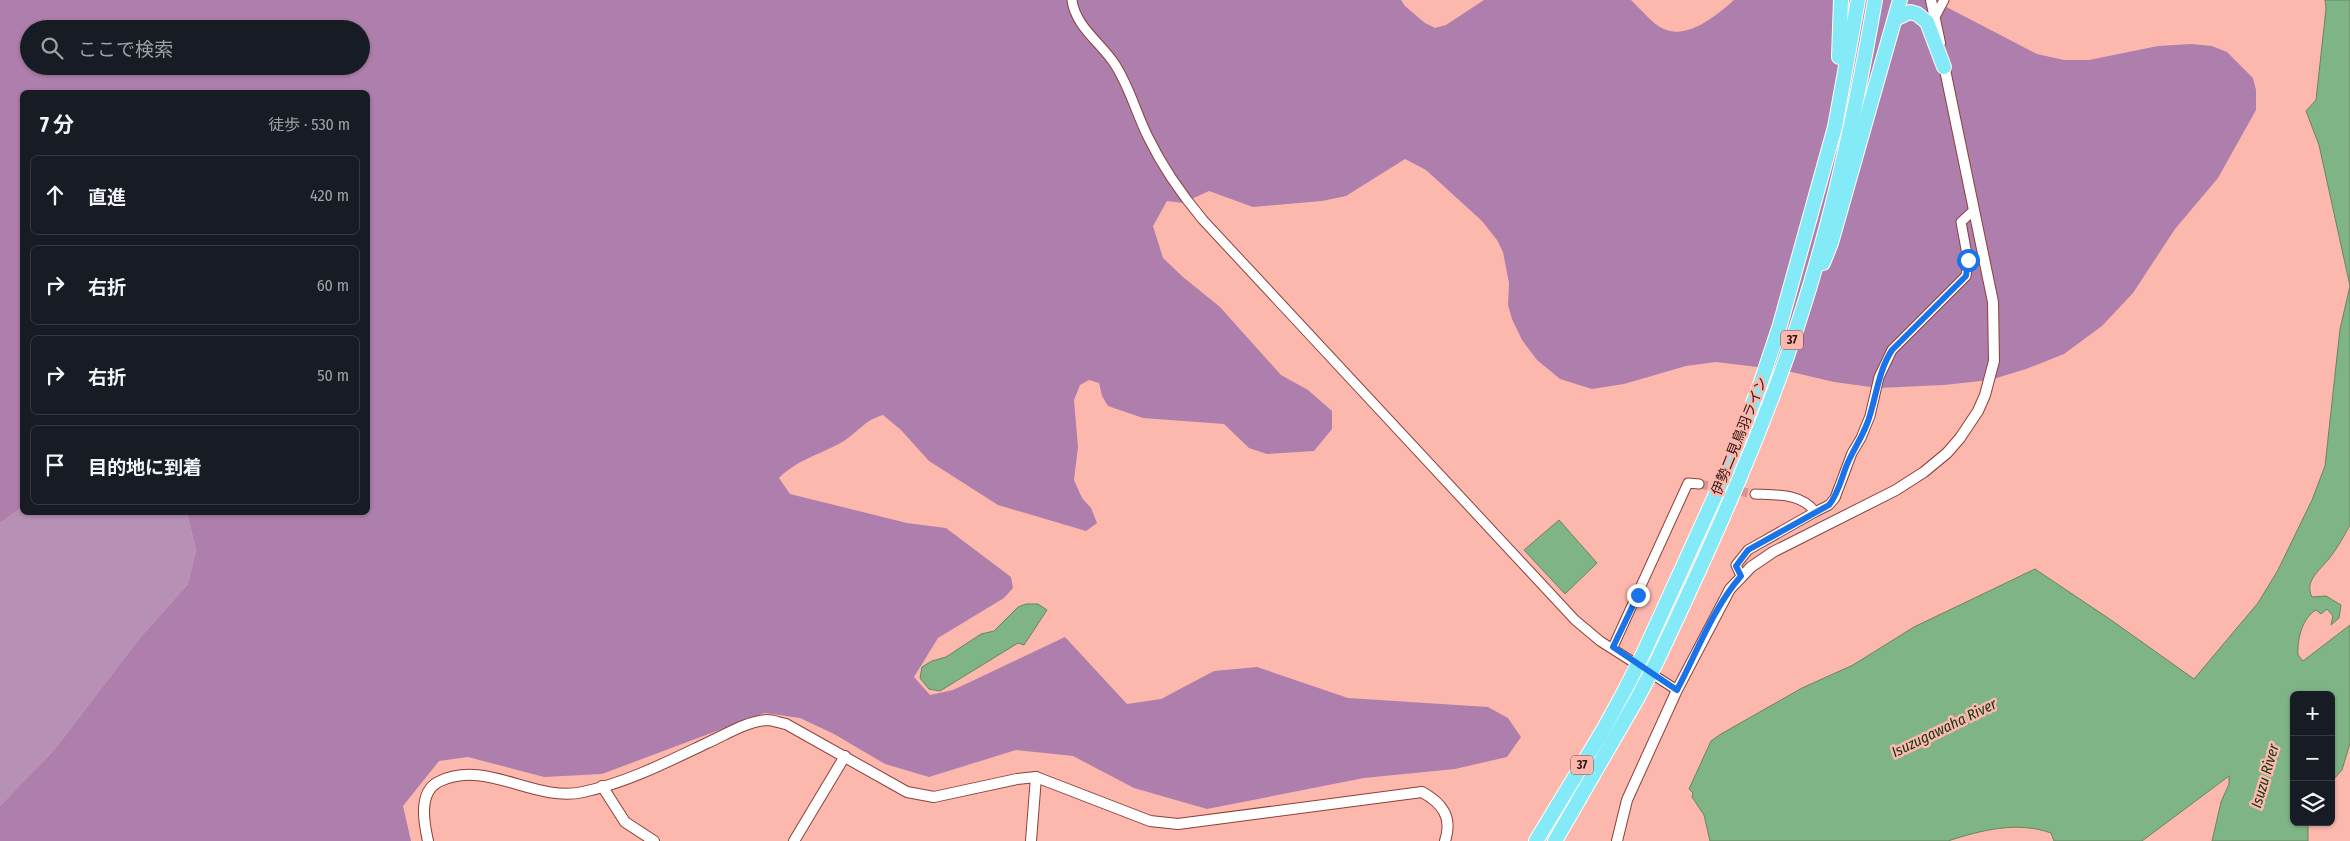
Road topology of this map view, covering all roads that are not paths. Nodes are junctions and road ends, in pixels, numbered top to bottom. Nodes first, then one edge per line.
1 (1072, 0) edge
2 (1841, 0) edge
3 (1858, 0) edge
4 (1875, 0) edge
5 (1900, 0) edge
6 (1932, 0) edge
7 (1944, 0) edge
8 (1935, 16) junction
9 (1895, 19) junction
10 (1944, 66) junction
11 (1823, 172) junction
12 (1973, 211) junction
13 (1796, 329) junction
14 (1699, 484) tunnel mouth
15 (1755, 494) tunnel mouth
16 (1815, 512) junction
17 (1741, 576) junction
18 (1613, 647) junction
19 (1677, 690) junction
20 (845, 756) junction
21 (1036, 777) junction
22 (602, 786) junction
23 (428, 841) edge
24 (654, 841) edge
25 (794, 841) edge
26 (1031, 841) edge
27 (1445, 841) edge
28 (1536, 841) edge
29 (1555, 841) edge
30 (1617, 841) edge

1 - 18 street
2 - 11 main road
3 - 11 main road, 伊勢二見鳥羽ライン / 37
4 - 13 main road, 伊勢二見鳥羽ライン / 37
5 - 9 main road
6 - 8 street
7 - 8 street
8 - 10 street
9 - 10 main road
9 - 13 main road
10 - 12 street
11 - 28 main road, 伊勢二見鳥羽ライン / 37, bridge
12 - 16 street
12 - 17 street
13 - 29 main road, 伊勢二見鳥羽ライン / 37, bridge
14 - 18 street
15 - 16 street
16 - 17 street
17 - 19 street
18 - 19 street
19 - 30 street
20 - 21 street
20 - 22 street
20 - 25 street
21 - 26 street
21 - 27 street
22 - 23 street
22 - 24 street

